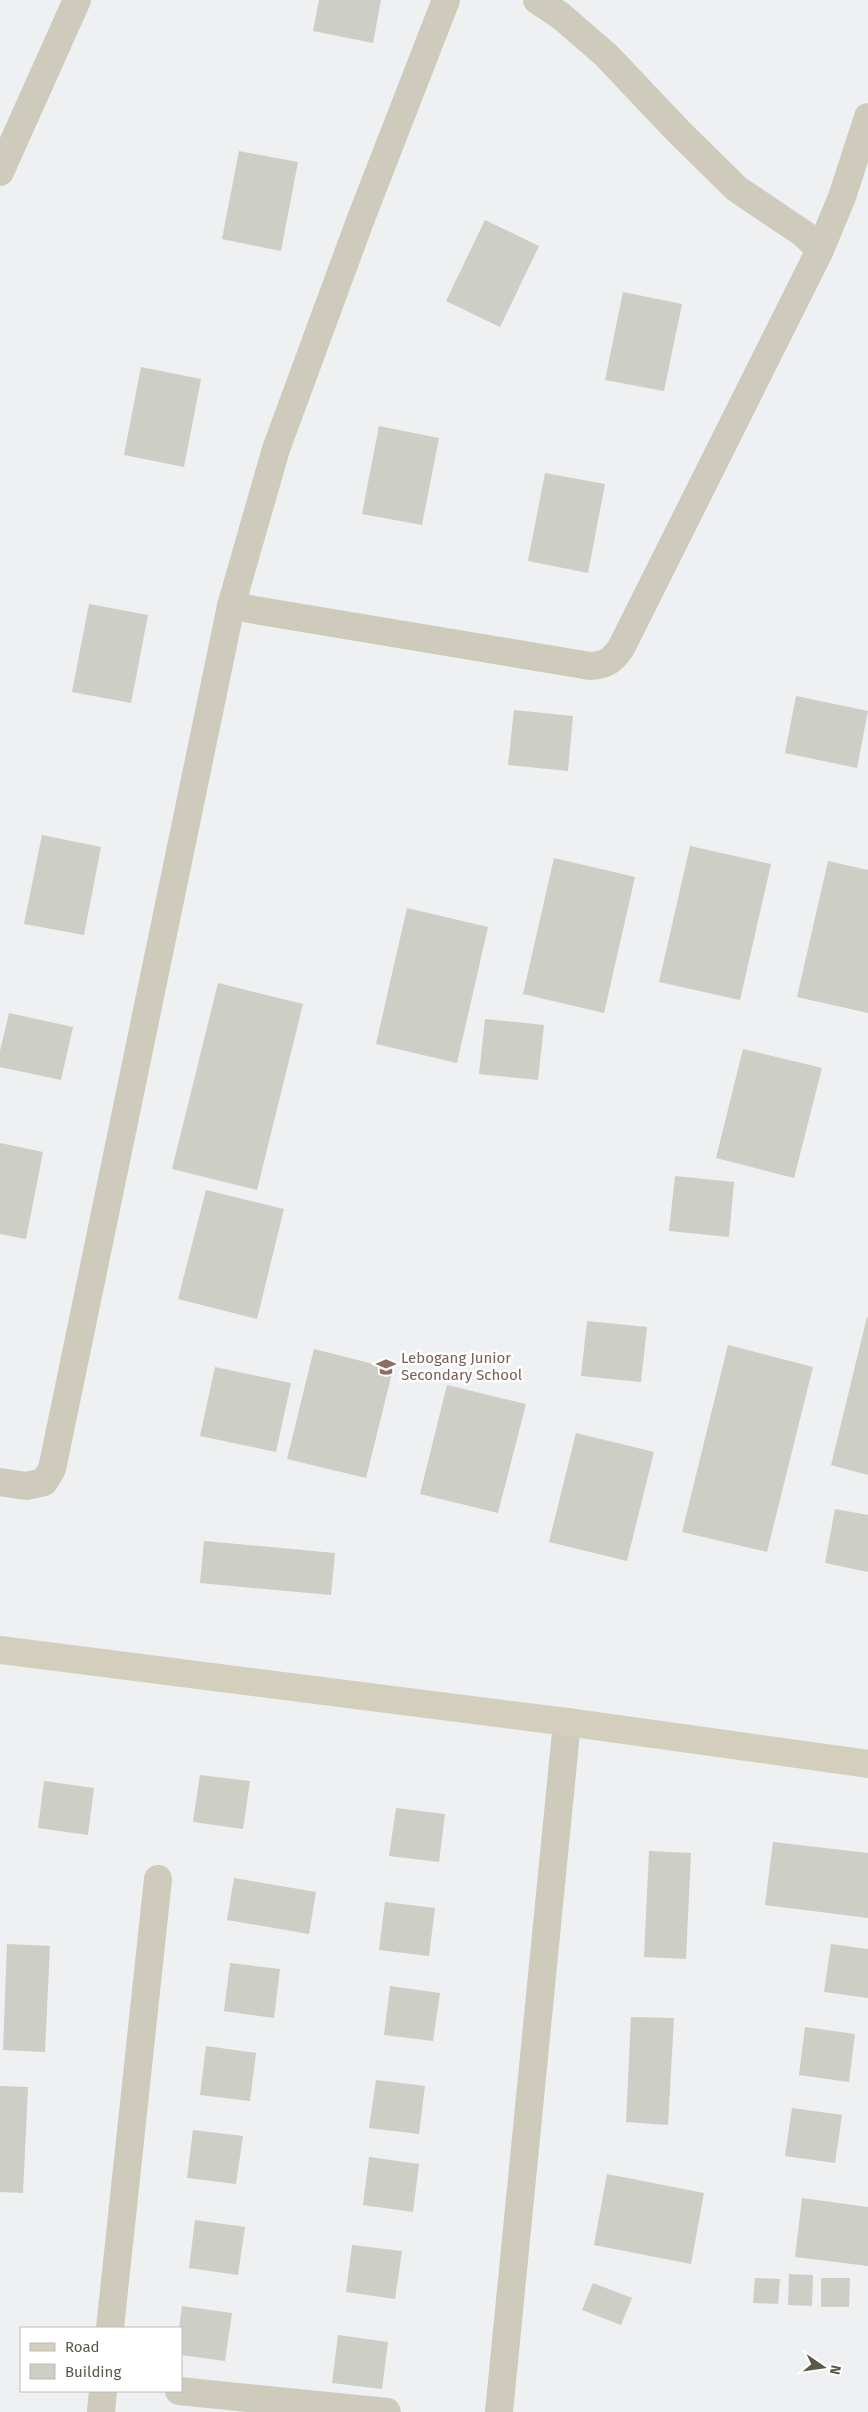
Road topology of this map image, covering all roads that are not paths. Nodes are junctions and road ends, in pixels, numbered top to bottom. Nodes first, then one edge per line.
1 (77, 0) edge
2 (446, 0) edge
3 (538, 0) edge
4 (868, 117) edge
5 (0, 172) edge
6 (820, 250) junction
7 (231, 606) junction
8 (0, 1482) edge
9 (0, 1650) edge
10 (567, 1722) junction
11 (868, 1764) edge
12 (158, 1879) dead end
13 (110, 2327) edge
14 (182, 2391) edge
15 (103, 2392) edge
16 (100, 2412) edge
17 (387, 2412) edge
18 (499, 2412) edge

1 - 5 street
2 - 7 street
3 - 6 street
4 - 6 street
6 - 7 street
7 - 8 street
9 - 10 street
10 - 11 street
10 - 18 street
12 - 13 street
14 - 17 street
15 - 16 street

